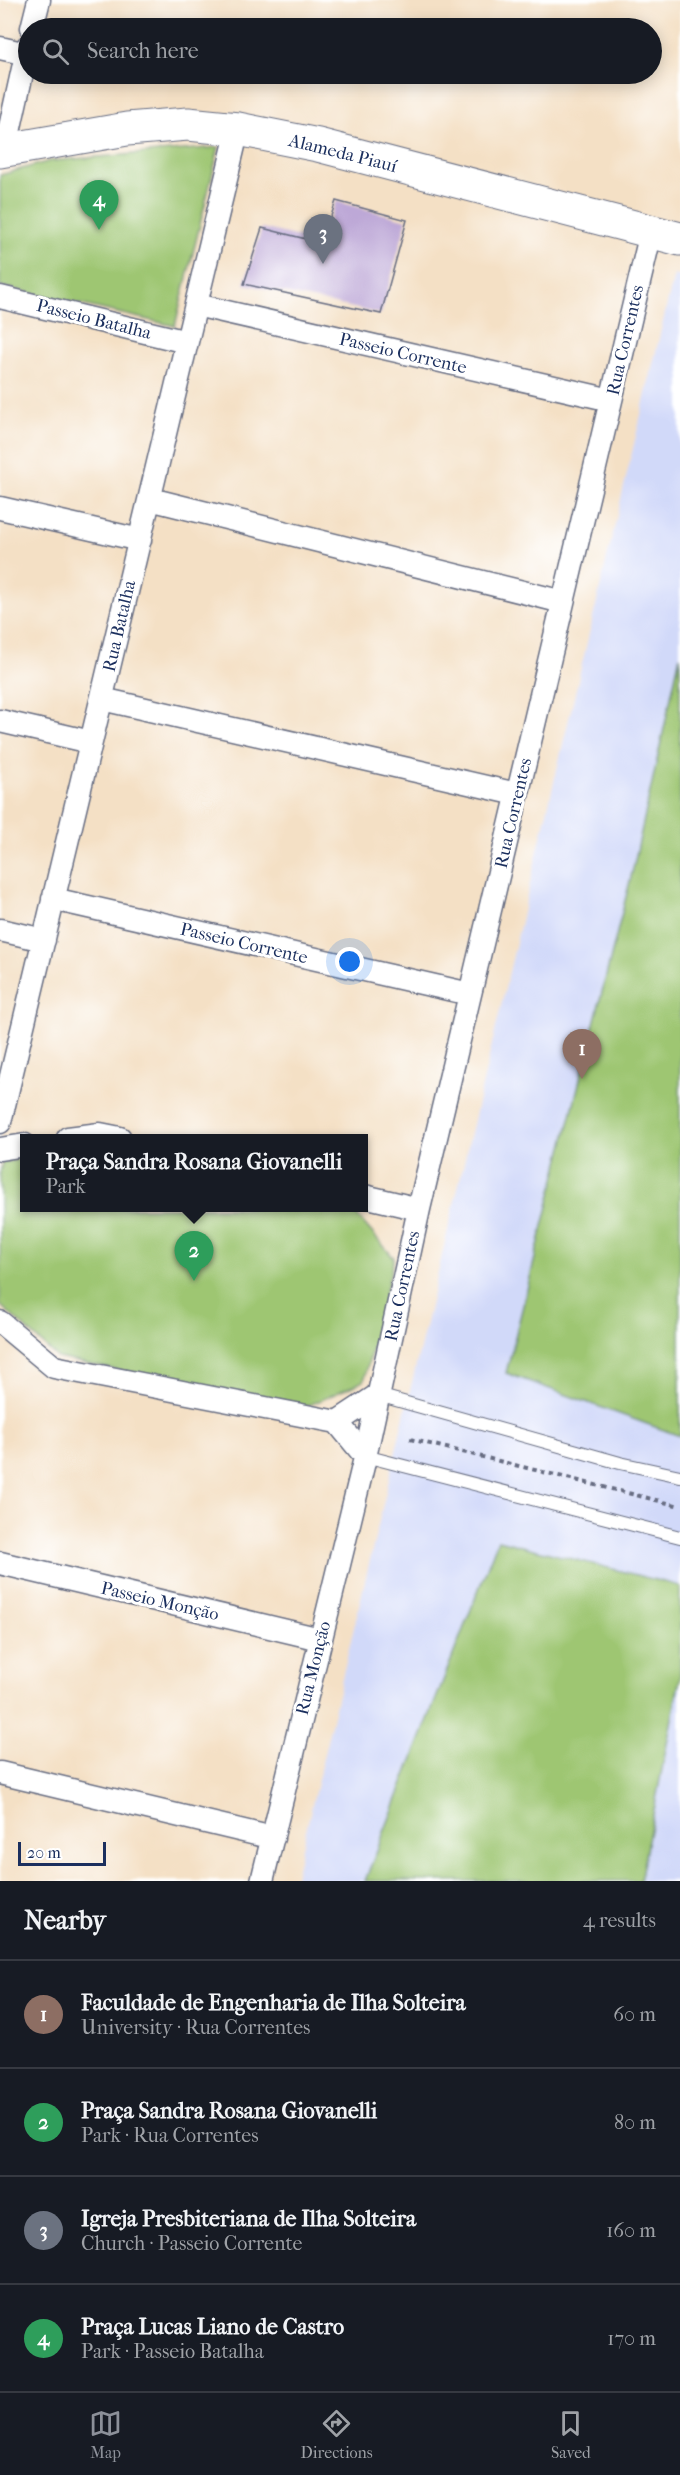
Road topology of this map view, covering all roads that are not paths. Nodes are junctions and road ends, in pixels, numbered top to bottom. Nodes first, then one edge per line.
1 (39, 0) edge
2 (34, 18) edge
3 (0, 48) edge
4 (18, 49) edge
5 (19, 84) edge
6 (238, 129) junction
7 (2, 151) edge
8 (665, 236) edge
9 (0, 297) edge
10 (196, 305) junction
11 (187, 342) junction
12 (611, 400) junction
13 (150, 500) junction
14 (0, 508) edge
15 (140, 540) junction
16 (563, 602) junction
17 (102, 699) junction
18 (0, 721) edge
19 (91, 742) junction
20 (518, 794) junction
21 (53, 899) junction
22 (0, 930) edge
23 (44, 940) junction
24 (470, 994) junction
25 (0, 1122) edge
26 (20, 1146) edge
27 (0, 1149) edge
28 (368, 1197) edge
29 (419, 1209) junction
30 (0, 1322) edge
31 (378, 1395) junction
32 (338, 1422) junction
33 (365, 1456) junction
34 (680, 1476) edge
35 (680, 1537) edge
36 (0, 1563) edge
37 (320, 1639) junction
38 (0, 1773) edge
39 (273, 1838) junction
40 (262, 1881) edge

1 - 2 street
3 - 4 street
5 - 7 street
6 - 7 street, Alameda Piauí
6 - 8 street, Alameda Piauí
6 - 10 street, Rua Batalha
8 - 12 street, Rua Correntes
9 - 11 street, Passeio Batalha
10 - 11 street, Rua Batalha
10 - 12 street, Passeio Corrente
11 - 13 street, Rua Batalha
12 - 16 street, Rua Correntes
13 - 15 street, Rua Batalha
13 - 16 street
14 - 15 street
15 - 17 street, Rua Batalha
16 - 20 street, Rua Correntes
17 - 19 street, Rua Batalha
17 - 20 street
18 - 19 street
19 - 21 street, Rua Batalha
20 - 24 street, Rua Correntes
21 - 23 street, Rua Batalha
21 - 24 street, Passeio Corrente
22 - 23 street
23 - 25 street, Rua Batalha
24 - 29 street, Rua Correntes
26 - 27 street
28 - 29 street
29 - 31 street, Rua Correntes
30 - 32 street
31 - 32 street
31 - 33 street, Rua Correntes
31 - 34 lane
32 - 33 street
33 - 35 lane
33 - 37 street, Rua Monção
36 - 37 street, Passeio Monção
37 - 39 street, Rua Monção
38 - 39 street
39 - 40 street, Rua Monção

